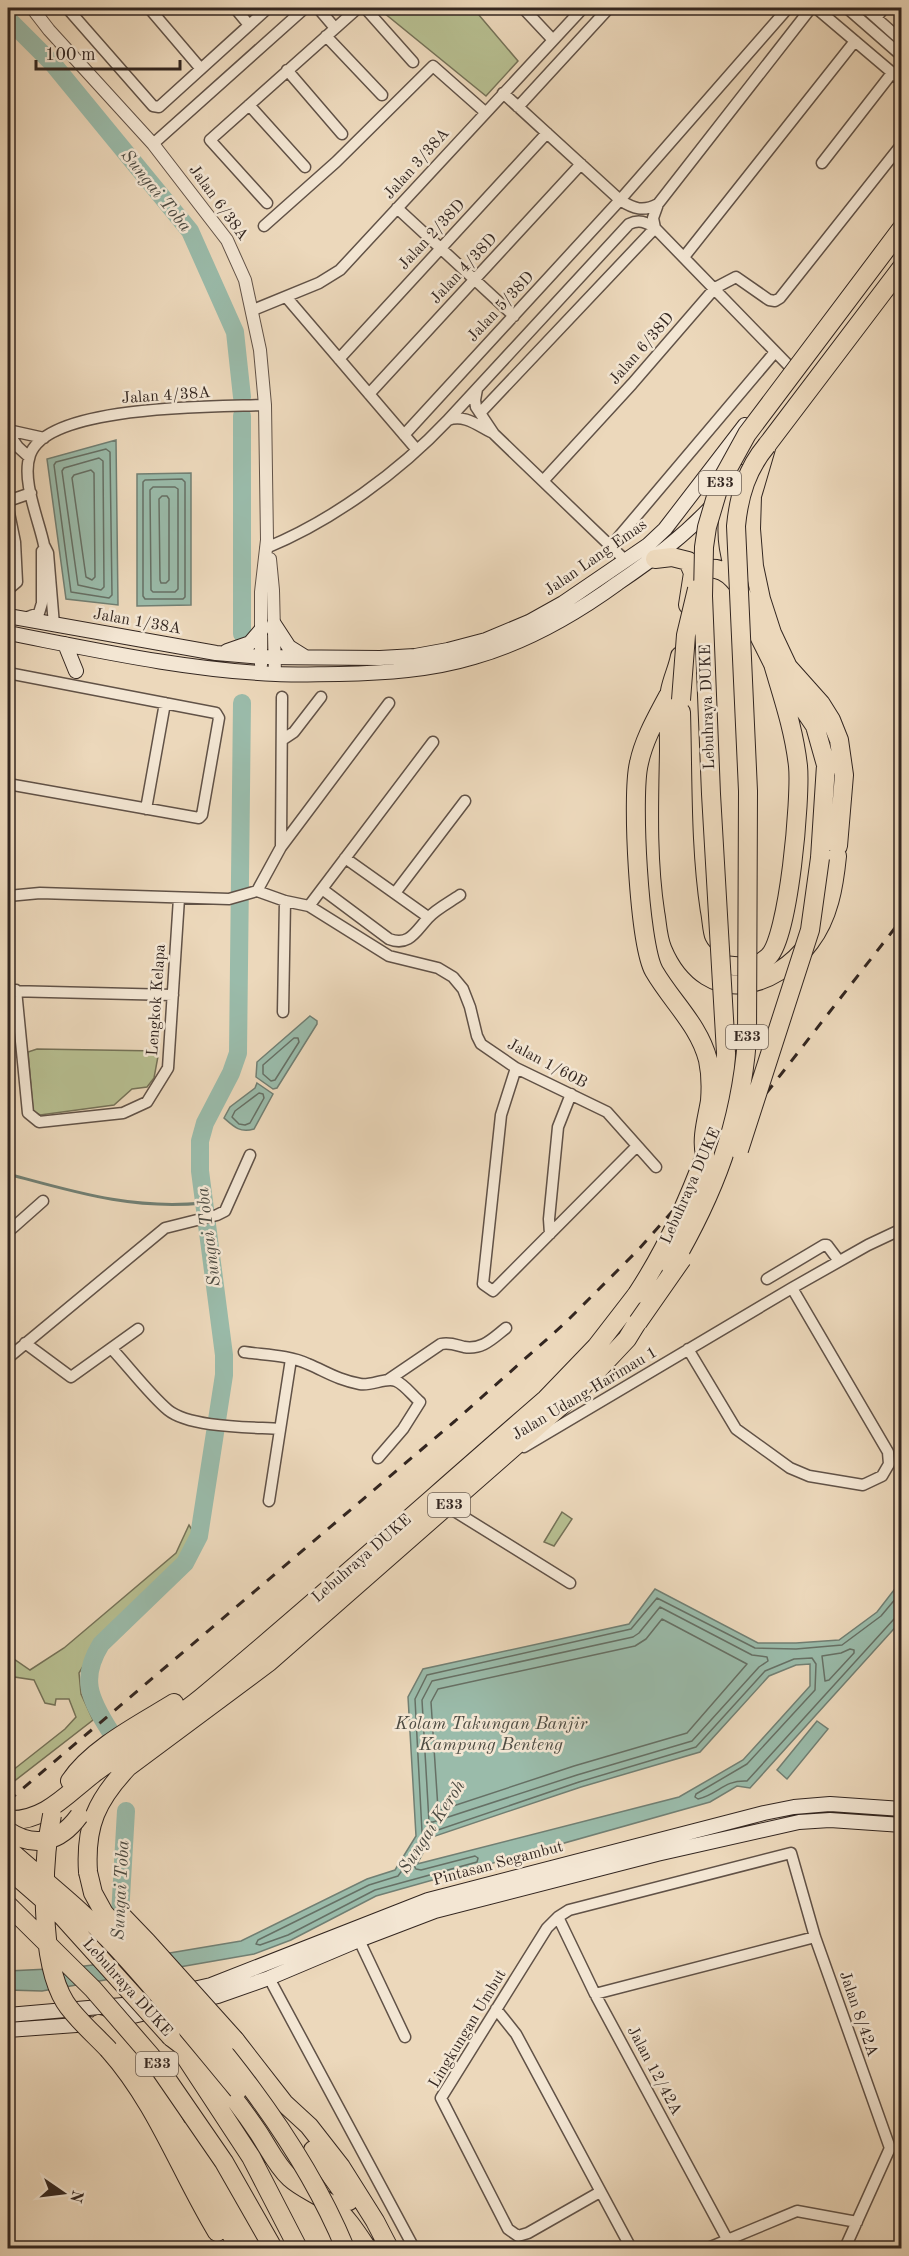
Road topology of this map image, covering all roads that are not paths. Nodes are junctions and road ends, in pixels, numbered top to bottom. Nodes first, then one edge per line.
1 (32, 8) edge
2 (67, 8) edge
3 (149, 8) edge
4 (235, 8) edge
5 (268, 8) edge
6 (305, 8) edge
7 (318, 8) edge
8 (364, 8) edge
9 (523, 8) edge
10 (583, 8) edge
11 (609, 8) edge
12 (788, 8) edge
13 (811, 8) edge
14 (816, 8) edge
15 (848, 8) edge
16 (865, 8) edge
17 (884, 8) edge
18 (876, 18) junction
19 (249, 24) junction
20 (335, 27) junction
21 (326, 36) junction
22 (553, 40) junction
23 (855, 40) junction
24 (902, 41) edge
25 (902, 56) edge
26 (413, 62) dead end
27 (201, 69) junction
28 (287, 70) junction
29 (892, 73) junction
30 (902, 81) edge
31 (503, 93) junction
32 (382, 95) dead end
33 (249, 105) junction
34 (518, 107) junction
35 (485, 112) junction
36 (547, 133) junction
37 (342, 134) dead end
38 (153, 144) junction
39 (902, 144) edge
40 (822, 163) dead end
41 (581, 164) junction
42 (305, 167) dead end
43 (623, 201) junction
44 (267, 203) dead end
45 (658, 204) junction
46 (397, 208) junction
47 (629, 224) junction
48 (264, 226) dead end
49 (902, 227) edge
50 (655, 228) junction
51 (440, 248) junction
52 (684, 256) junction
53 (902, 257) edge
54 (902, 267) edge
55 (475, 280) junction
56 (715, 288) junction
57 (287, 298) junction
58 (253, 310) junction
59 (514, 316) junction
60 (775, 352) junction
61 (339, 358) junction
62 (791, 368) junction
63 (477, 388) junction
64 (369, 394) junction
65 (265, 405) junction
66 (480, 413) junction
67 (448, 420) junction
68 (8, 432) edge
69 (494, 434) junction
70 (404, 435) junction
71 (44, 438) junction
72 (768, 445) junction
73 (417, 450) junction
74 (749, 456) junction
75 (29, 457) junction
76 (543, 481) junction
77 (31, 493) junction
78 (8, 501) edge
79 (8, 508) edge
80 (44, 545) junction
81 (267, 545) junction
82 (611, 546) junction
83 (704, 547) junction
84 (655, 559) junction
85 (626, 561) junction
86 (8, 586) edge
87 (690, 588) junction
88 (742, 595) junction
89 (8, 616) edge
90 (25, 620) junction
91 (54, 625) junction
92 (268, 626) junction
93 (8, 633) edge
94 (139, 639) junction
95 (65, 644) junction
96 (85, 644) junction
97 (216, 653) junction
98 (268, 657) junction
99 (309, 658) junction
100 (773, 664) junction
101 (8, 673) edge
102 (268, 674) junction
103 (75, 678) junction
104 (675, 695) junction
105 (282, 697) dead end
106 (321, 697) dead end
107 (165, 703) junction
108 (389, 703) dead end
109 (282, 740) junction
110 (433, 742) dead end
111 (8, 784) edge
112 (465, 801) dead end
113 (146, 808) junction
114 (281, 848) junction
115 (345, 858) junction
116 (322, 890) junction
117 (254, 892) junction
118 (394, 893) junction
119 (460, 895) dead end
120 (8, 896) edge
121 (179, 898) junction
122 (285, 901) junction
123 (309, 906) junction
124 (428, 917) junction
125 (397, 942) junction
126 (389, 957) junction
127 (12, 991) edge
128 (173, 995) junction
129 (283, 1011) dead end
130 (902, 1019) edge
131 (902, 1032) edge
132 (516, 1068) junction
133 (571, 1094) junction
134 (637, 1146) junction
135 (250, 1155) dead end
136 (705, 1155) junction
137 (656, 1167) dead end
138 (43, 1201) dead end
139 (902, 1229) edge
140 (8, 1232) edge
141 (550, 1234) junction
142 (839, 1261) junction
143 (767, 1279) dead end
144 (792, 1288) junction
145 (638, 1322) junction
146 (506, 1328) dead end
147 (138, 1329) dead end
148 (26, 1343) junction
149 (112, 1348) junction
150 (688, 1349) junction
151 (244, 1352) dead end
152 (8, 1358) edge
153 (291, 1359) junction
154 (388, 1380) junction
155 (280, 1429) junction
156 (378, 1458) dead end
157 (269, 1501) dead end
158 (451, 1509) junction
159 (570, 1583) dead end
160 (233, 1670) junction
161 (260, 1673) dead end
162 (131, 1756) junction
163 (902, 1809) edge
164 (8, 1820) edge
165 (902, 1826) edge
166 (8, 1831) edge
167 (8, 1849) edge
168 (8, 1869) edge
169 (88, 1872) junction
170 (8, 1905) edge
171 (558, 1917) junction
172 (815, 1937) junction
173 (359, 1940) junction
174 (269, 1978) junction
175 (595, 1994) junction
176 (496, 2009) junction
177 (8, 2015) edge
178 (99, 2024) junction
179 (8, 2030) edge
180 (171, 2037) junction
181 (405, 2037) dead end
182 (172, 2085) junction
183 (284, 2103) junction
184 (292, 2149) junction
185 (600, 2192) junction
186 (857, 2222) junction
187 (727, 2239) junction
188 (233, 2244) edge
189 (253, 2248) edge
190 (273, 2248) edge
191 (298, 2248) edge
192 (345, 2248) edge
193 (367, 2248) edge
194 (378, 2248) edge
195 (389, 2248) edge
196 (414, 2248) edge
197 (631, 2248) edge
198 (708, 2248) edge
199 (845, 2248) edge

1 - 38 street, Jalan 6/38A
2 - 27 street
3 - 27 street
4 - 19 street
5 - 19 street
6 - 38 street
7 - 20 street
8 - 20 street
8 - 26 street
9 - 22 street
10 - 22 street, Jalan 3/38A
11 - 34 street
12 - 43 street, Jalan 5/38D
13 - 45 street
14 - 23 street
15 - 25 street
16 - 18 street
17 - 18 street
18 - 24 street
19 - 27 street
20 - 21 street
21 - 28 street
21 - 32 street
22 - 31 street, Jalan 3/38A
23 - 29 street
23 - 52 street
28 - 33 street
28 - 37 street
29 - 30 street
29 - 40 street
31 - 34 street
31 - 35 street, Jalan 3/38A
33 - 42 street
33 - 44 street
34 - 36 street
35 - 46 street, Jalan 3/38A
35 - 48 street
36 - 41 street
36 - 51 street, Jalan 2/38D
38 - 58 street, Jalan 6/38A
39 - 56 street
41 - 43 street
41 - 55 street, Jalan 4/38D
43 - 45 street
43 - 47 street
43 - 59 street, Jalan 5/38D
45 - 50 street
46 - 51 street
46 - 57 street, Jalan 3/38A
47 - 50 street
47 - 63 street
49 - 62 main road, Jalan Lang Emas
49 - 83 highway, Lebuhraya DUKE / E33, bridge
50 - 52 street
50 - 66 street
51 - 55 street
51 - 61 street, Jalan 2/38D
52 - 56 street
53 - 74 main road, Jalan Lang Emas
54 - 72 highway, Lebuhraya DUKE / E33
55 - 59 street
55 - 64 street, Jalan 4/38D
56 - 60 street
56 - 76 street, Jalan 6/38D
57 - 58 street, Jalan 3/38A
57 - 61 street
58 - 65 street, Jalan 6/38A
59 - 70 street, Jalan 5/38D
60 - 62 street
60 - 82 street
61 - 64 street
62 - 85 main road, Jalan Lang Emas
63 - 66 street
63 - 67 street
64 - 70 street
65 - 71 street, Jalan 4/38A
65 - 81 street, Jalan 6/38A
66 - 69 street
67 - 69 street
67 - 73 street
68 - 71 street
68 - 75 street
69 - 76 street
70 - 73 street
71 - 75 street, Jalan 4/38A
72 - 104 highway
72 - 145 highway, Lebuhraya DUKE / E33, bridge
73 - 81 street
74 - 84 main road, Jalan Lang Emas
74 - 88 highway
75 - 77 street
76 - 82 street
77 - 78 street
77 - 80 street
79 - 86 street
80 - 90 street
80 - 91 street
81 - 92 street, Jalan 6/38A
82 - 85 street
83 - 104 highway, bridge
83 - 136 highway, Lebuhraya DUKE / E33, bridge
84 - 87 highway
84 - 102 main road, Jalan Lang Emas
85 - 99 main road, Jalan Lang Emas
87 - 88 highway
87 - 104 highway
88 - 100 highway
89 - 90 main road, Jalan 1/38A
90 - 91 main road, Jalan 1/38A
90 - 96 main road
91 - 94 main road, Jalan 1/38A
92 - 97 main road
92 - 98 street, Jalan 6/38A
92 - 99 main road
93 - 95 main road
94 - 96 main road
94 - 97 main road, Jalan 1/38A
95 - 96 main road
95 - 103 main road
96 - 102 main road
96 - 103 main road
97 - 98 main road, Jalan 1/38A
98 - 99 main road, Jalan Lang Emas
98 - 102 street, Jalan 6/38A
100 - 104 highway
100 - 145 highway, bridge
101 - 103 street
103 - 107 street
104 - 136 highway
105 - 109 street
106 - 109 street
107 - 113 street
107 - 113 street
108 - 114 street
109 - 114 street
110 - 115 street
111 - 113 street
112 - 118 street
114 - 117 street
115 - 116 street
115 - 118 street
116 - 123 street
116 - 125 street
117 - 121 street
117 - 122 street, Jalan 1/60B
118 - 124 street
119 - 124 street
120 - 121 street
121 - 128 street, Lengkok Kelapa
122 - 123 street, Jalan 1/60B
122 - 129 street
123 - 126 street, Jalan 1/60B
124 - 125 street
125 - 126 street
126 - 132 street, Jalan 1/60B
127 - 128 street
127 - 128 street, Lengkok Kelapa
130 - 131 street
132 - 133 street, Jalan 1/60B
132 - 141 street
133 - 134 street, Jalan 1/60B
133 - 141 street
134 - 137 street, Jalan 1/60B
134 - 141 street
135 - 148 street
136 - 160 highway, Lebuhraya DUKE / E33, bridge
138 - 140 street
139 - 142 street, Jalan Udang Harimau 1
142 - 143 street
142 - 144 street, Jalan Udang Harimau 1
144 - 150 street, Jalan Udang Harimau 1
144 - 150 street
145 - 162 highway, Lebuhraya DUKE / E33
146 - 154 street
147 - 149 street
148 - 149 street
148 - 152 street
149 - 155 street
150 - 158 street, Jalan Udang Harimau 1
151 - 153 street
153 - 154 street
153 - 155 street
154 - 156 street
155 - 157 street
158 - 159 street
158 - 161 street, Jalan Udang Harimau 1
160 - 162 highway, Lebuhraya DUKE / E33
160 - 188 highway, E33, bridge
162 - 164 highway, E33
162 - 166 highway, bridge
162 - 169 highway, E33
163 - 177 main road, Pintasan Segambut
165 - 173 main road, Pintasan Segambut
167 - 184 highway, bridge
168 - 180 highway, Lebuhraya DUKE / E33, bridge
169 - 183 highway, bridge
169 - 184 highway, E33, bridge
170 - 182 highway, Lebuhraya DUKE / E33, bridge
171 - 172 street, Jalan 8/42A
171 - 175 street, Jalan 12/42A
171 - 176 street, Lingkungan Umbut
172 - 175 street
172 - 186 street, Jalan 8/42A
173 - 174 main road, Pintasan Segambut
173 - 181 street
174 - 178 main road, Pintasan Segambut
174 - 196 street
175 - 187 street, Jalan 12/42A
176 - 185 street
176 - 185 street, Lingkungan Umbut
178 - 179 main road, Pintasan Segambut
178 - 188 highway
180 - 191 highway, Lebuhraya DUKE / E33
180 - 193 highway
182 - 189 highway, bridge
182 - 190 highway, Lebuhraya DUKE / E33, bridge
183 - 194 highway
183 - 195 highway
184 - 192 highway, E33, bridge
185 - 197 street
186 - 187 street
186 - 199 street, Jalan 8/42A
187 - 198 street

